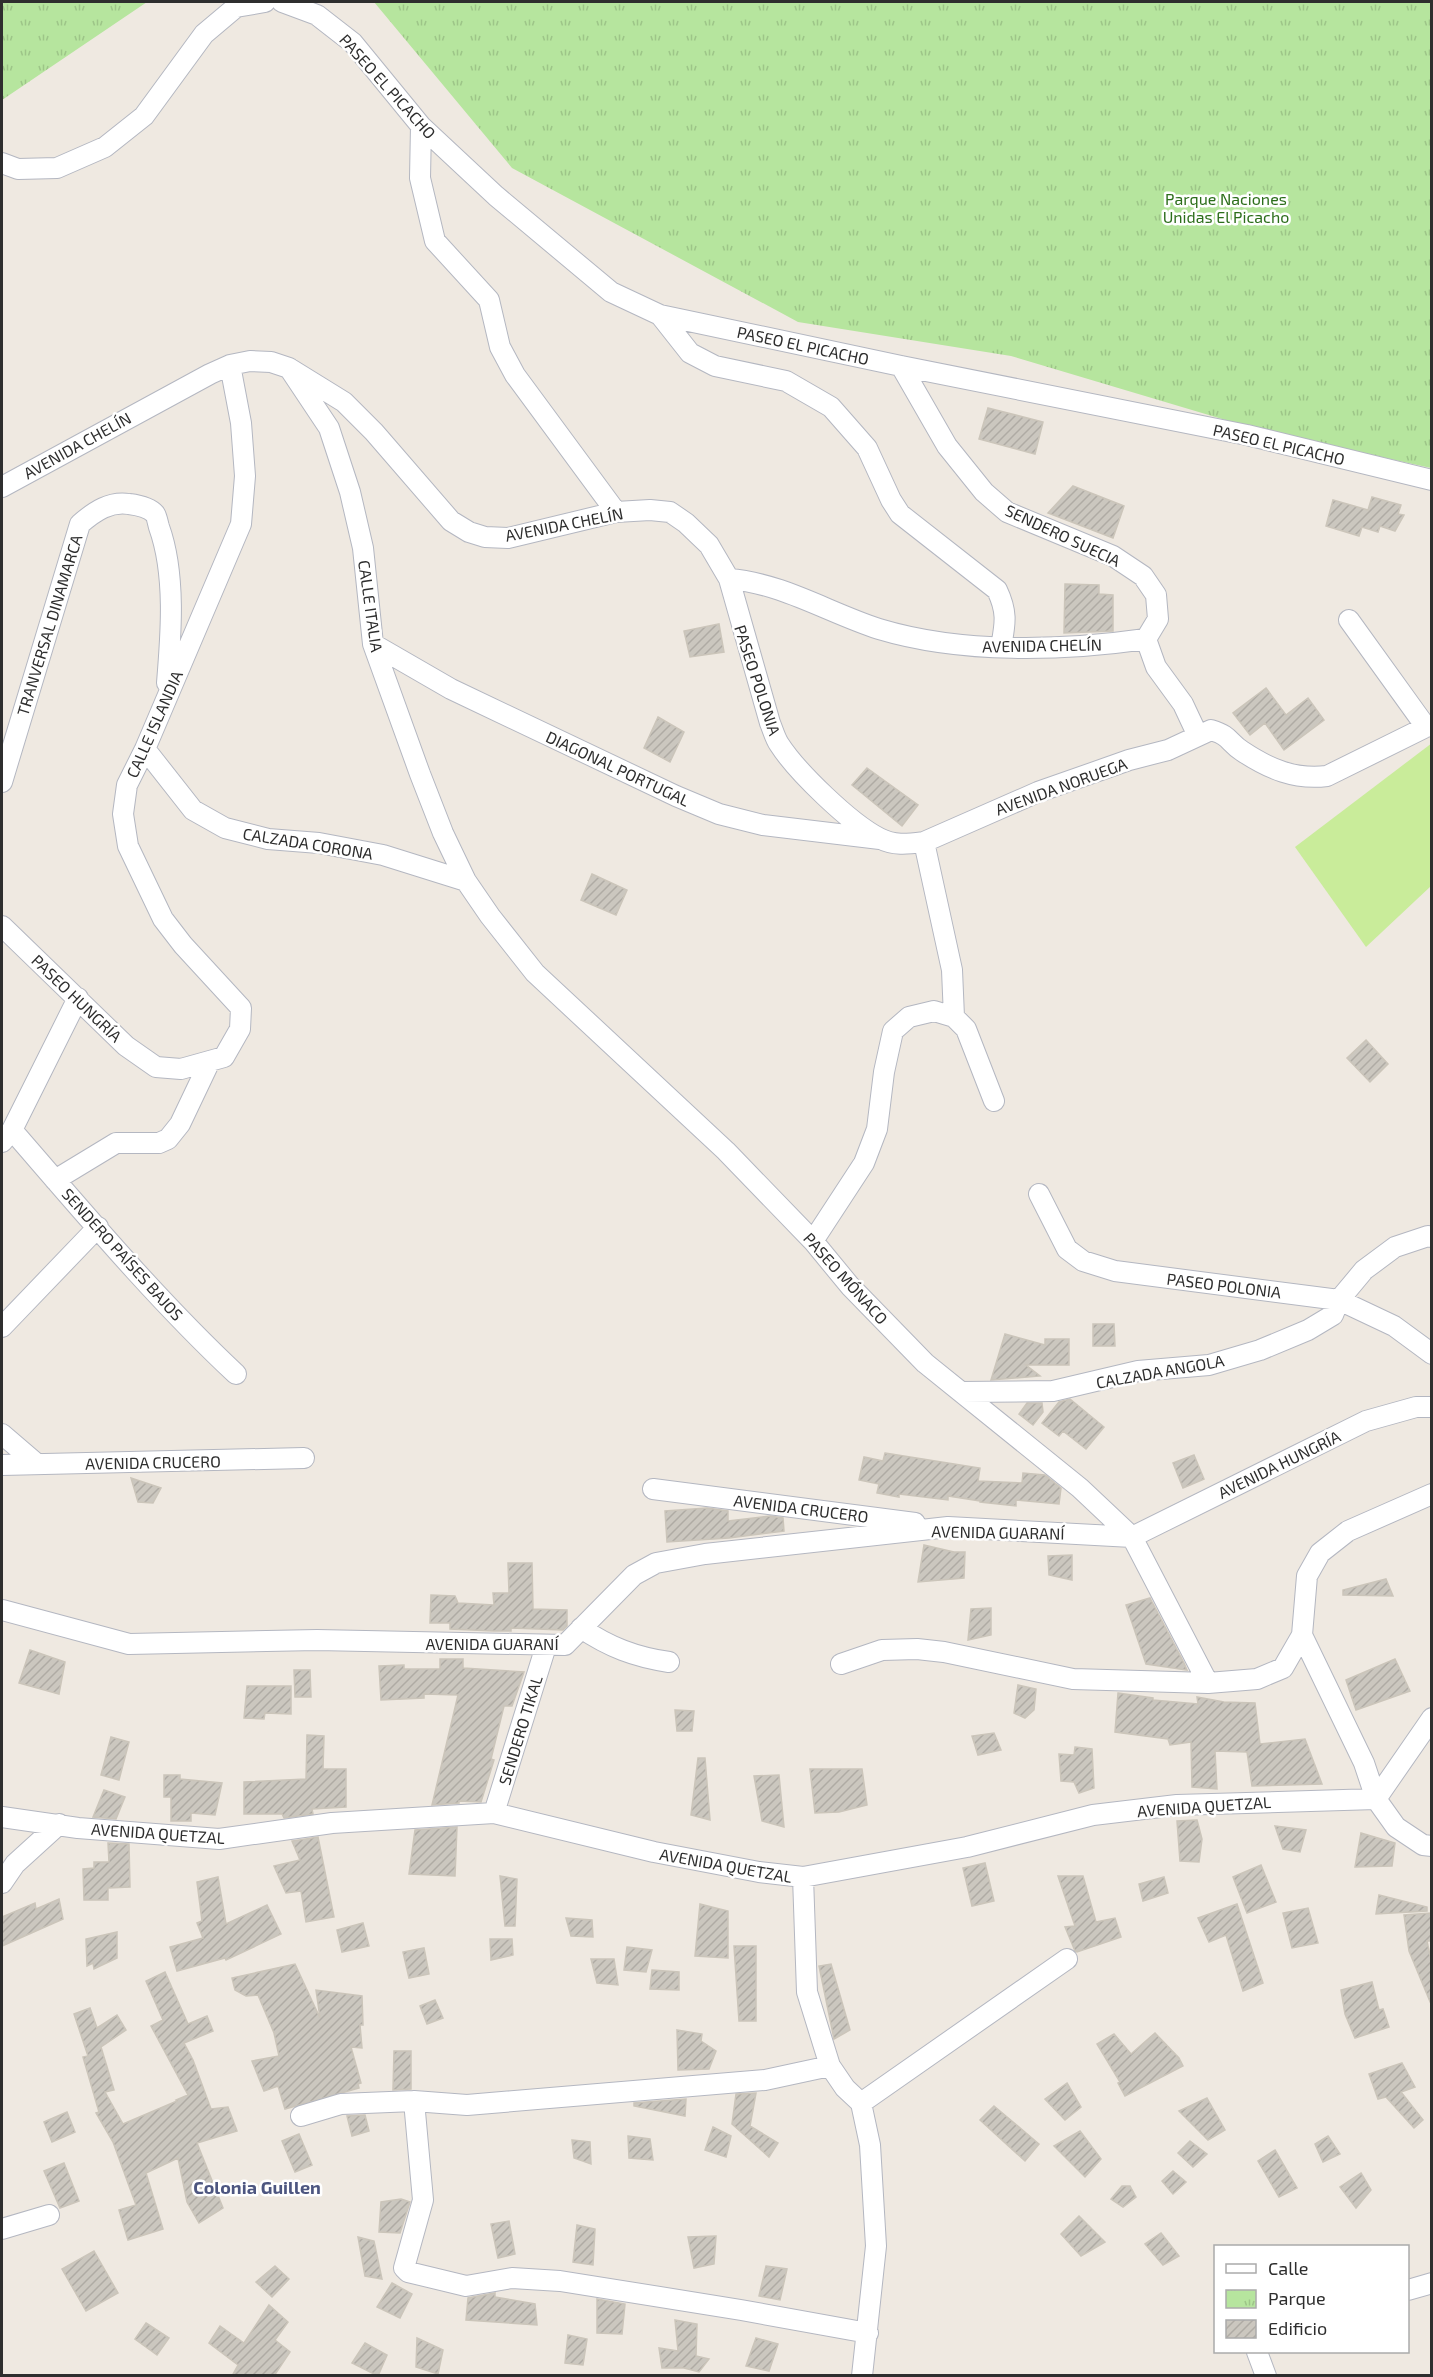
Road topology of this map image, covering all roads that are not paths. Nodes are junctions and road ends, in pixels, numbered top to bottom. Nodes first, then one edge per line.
1 (265, 2) edge
2 (282, 2) edge
3 (421, 126) junction
4 (2, 163) edge
5 (660, 315) junction
6 (230, 365) junction
7 (901, 366) junction
8 (289, 368) junction
9 (1431, 480) edge
10 (2, 487) edge
11 (616, 512) junction
12 (729, 579) junction
13 (1349, 621) dead end
14 (1146, 639) junction
15 (373, 644) junction
16 (1001, 647) junction
17 (165, 704) junction
18 (1429, 726) edge
19 (1198, 736) junction
20 (145, 749) junction
21 (2, 782) edge
22 (880, 838) junction
23 (924, 842) junction
24 (466, 881) junction
25 (2, 926) edge
26 (78, 998) junction
27 (954, 1017) junction
28 (210, 1061) junction
29 (156, 1067) joint
30 (994, 1101) dead end
31 (7, 1136) edge
32 (55, 1180) junction
33 (1039, 1194) dead end
34 (98, 1227) junction
35 (1431, 1237) edge
36 (813, 1241) junction
37 (1339, 1300) junction
38 (2, 1327) edge
39 (1431, 1354) edge
40 (236, 1374) dead end
41 (962, 1392) junction
42 (1431, 1407) edge
43 (2, 1434) edge
44 (304, 1458) dead end
45 (37, 1464) junction
46 (2, 1465) edge
47 (654, 1489) dead end
48 (1431, 1494) edge
49 (948, 1527) junction
50 (1132, 1537) junction
51 (2, 1610) edge
52 (581, 1628) junction
53 (1302, 1635) junction
54 (546, 1646) junction
55 (669, 1662) dead end
56 (842, 1664) dead end
57 (1208, 1683) junction
58 (1431, 1718) edge
59 (1376, 1799) junction
60 (494, 1813) junction
61 (2, 1817) edge
62 (58, 1824) junction
63 (1431, 1846) edge
64 (803, 1877) junction
65 (2, 1883) edge
66 (1067, 1959) dead end
67 (830, 2066) junction
68 (414, 2100) junction
69 (861, 2103) junction
70 (301, 2116) dead end
71 (49, 2215) dead end
72 (2, 2229) edge
73 (1431, 2283) edge
74 (1409, 2289) edge
75 (868, 2332) junction
76 (1257, 2353) edge
77 (862, 2376) edge
78 (1266, 2376) edge

1 - 4 street
2 - 3 street, PASEO EL PICACHO
3 - 5 street, PASEO EL PICACHO
3 - 11 street
5 - 7 street, PASEO EL PICACHO
5 - 16 street
6 - 8 street, AVENIDA CHELÍN
6 - 10 street, AVENIDA CHELÍN
6 - 17 street, CALLE ISLANDIA
7 - 9 street, PASEO EL PICACHO
7 - 14 street, SENDERO SUECIA
8 - 11 street, AVENIDA CHELÍN
8 - 15 street, CALLE ITALIA
11 - 12 street, AVENIDA CHELÍN
12 - 16 street, AVENIDA CHELÍN
12 - 22 street, PASEO POLONIA
13 - 18 street
14 - 16 street, AVENIDA CHELÍN
14 - 19 street
15 - 22 street, DIAGONAL PORTUGAL
15 - 24 street, CALLE ITALIA
17 - 20 street, CALLE ISLANDIA
17 - 21 street, TRANVERSAL DINAMARCA
18 - 19 street
19 - 23 street, AVENIDA NORUEGA
20 - 24 street, CALZADA CORONA
20 - 28 street, CALLE ISLANDIA
22 - 23 street, PASEO POLONIA
23 - 27 street
24 - 36 street, PASEO MÓNACO
25 - 26 street, PASEO HUNGRÍA
26 - 29 street, PASEO HUNGRÍA
26 - 31 street
27 - 30 street
27 - 36 street
28 - 29 street, CALLE ISLANDIA
28 - 32 street
31 - 32 street, SENDERO PAÍSES BAJOS
32 - 34 street, SENDERO PAÍSES BAJOS
33 - 37 street, PASEO POLONIA
34 - 38 street
34 - 40 street, SENDERO PAÍSES BAJOS
35 - 37 street, CALZADA ANGOLA
36 - 41 street, PASEO MÓNACO
37 - 39 street, PASEO POLONIA
37 - 41 street, CALZADA ANGOLA
41 - 50 street, PASEO MÓNACO
42 - 50 street, AVENIDA HUNGRÍA
43 - 45 street
44 - 45 street, AVENIDA CRUCERO
45 - 46 street, AVENIDA CRUCERO
47 - 49 street, AVENIDA CRUCERO
48 - 53 street
49 - 50 street, AVENIDA GUARANÍ
49 - 52 street, AVENIDA GUARANÍ
50 - 57 street, PASEO MÓNACO
51 - 54 street, AVENIDA GUARANÍ
52 - 54 street, AVENIDA GUARANÍ
52 - 55 street
53 - 57 street
53 - 59 street
54 - 60 street, SENDERO TIKAL
56 - 57 street
58 - 59 street
59 - 63 street
59 - 64 street, AVENIDA QUETZAL
60 - 62 street, AVENIDA QUETZAL
60 - 64 street, AVENIDA QUETZAL
61 - 62 street, AVENIDA QUETZAL
62 - 65 street
64 - 67 street
66 - 69 street
67 - 68 street
67 - 69 street
68 - 70 street
68 - 75 street
69 - 75 street
71 - 72 street
73 - 74 street
75 - 77 street
76 - 78 street

